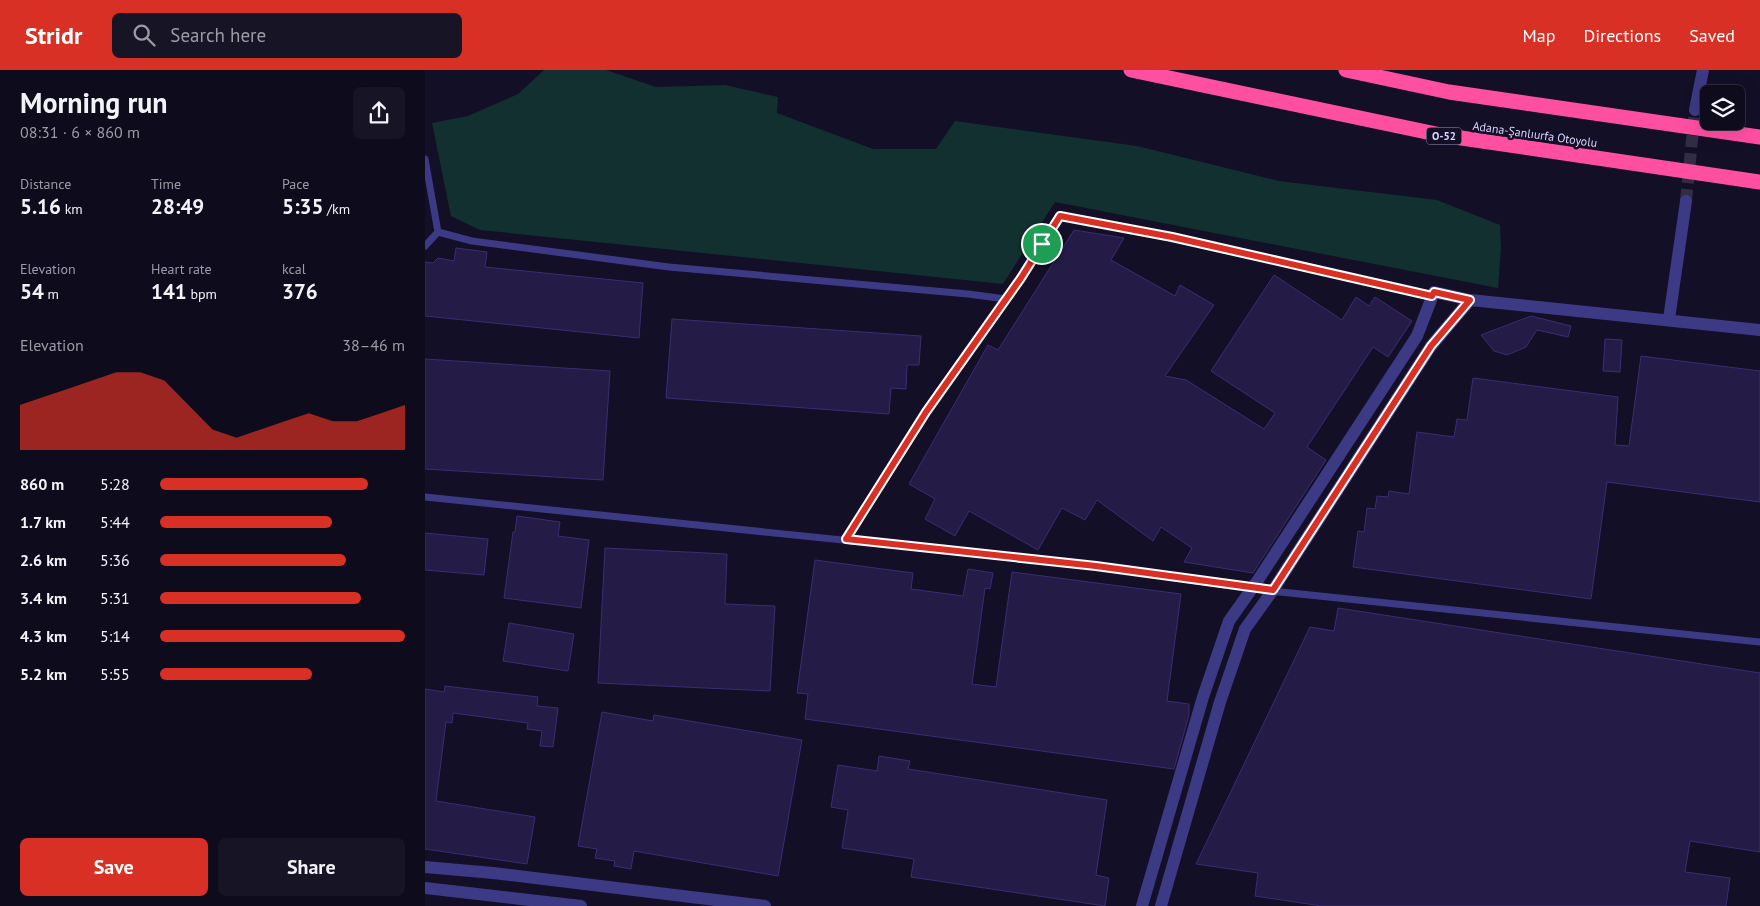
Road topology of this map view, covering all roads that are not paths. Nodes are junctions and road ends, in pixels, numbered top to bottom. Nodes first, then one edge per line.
1 (1131, 70) edge
2 (1347, 70) edge
3 (1703, 70) edge
4 (1695, 110) tunnel mouth
5 (1760, 137) edge
6 (425, 159) edge
7 (1760, 182) edge
8 (1686, 201) tunnel mouth
9 (438, 232) junction
10 (425, 246) edge
11 (1433, 294) junction
12 (1006, 299) junction
13 (1470, 300) junction
14 (1669, 319) junction
15 (1760, 330) edge
16 (425, 497) edge
17 (846, 539) junction
18 (1252, 589) junction
19 (1273, 590) junction
20 (1760, 642) edge
21 (425, 868) edge
22 (425, 888) edge
23 (581, 906) edge
24 (765, 906) edge
25 (1142, 906) edge
26 (1161, 906) edge

1 - 7 highway, Adana-Şanlıurfa Otoyolu / O-52
2 - 5 highway
3 - 4 street
6 - 9 lane
8 - 14 street
9 - 10 lane
9 - 12 lane
11 - 12 lane
11 - 13 street
11 - 18 street
12 - 17 lane
13 - 14 street
13 - 19 street
14 - 15 street
16 - 17 lane
17 - 18 lane
18 - 19 lane
18 - 25 street
19 - 20 lane
19 - 26 street
21 - 24 street
22 - 23 street

